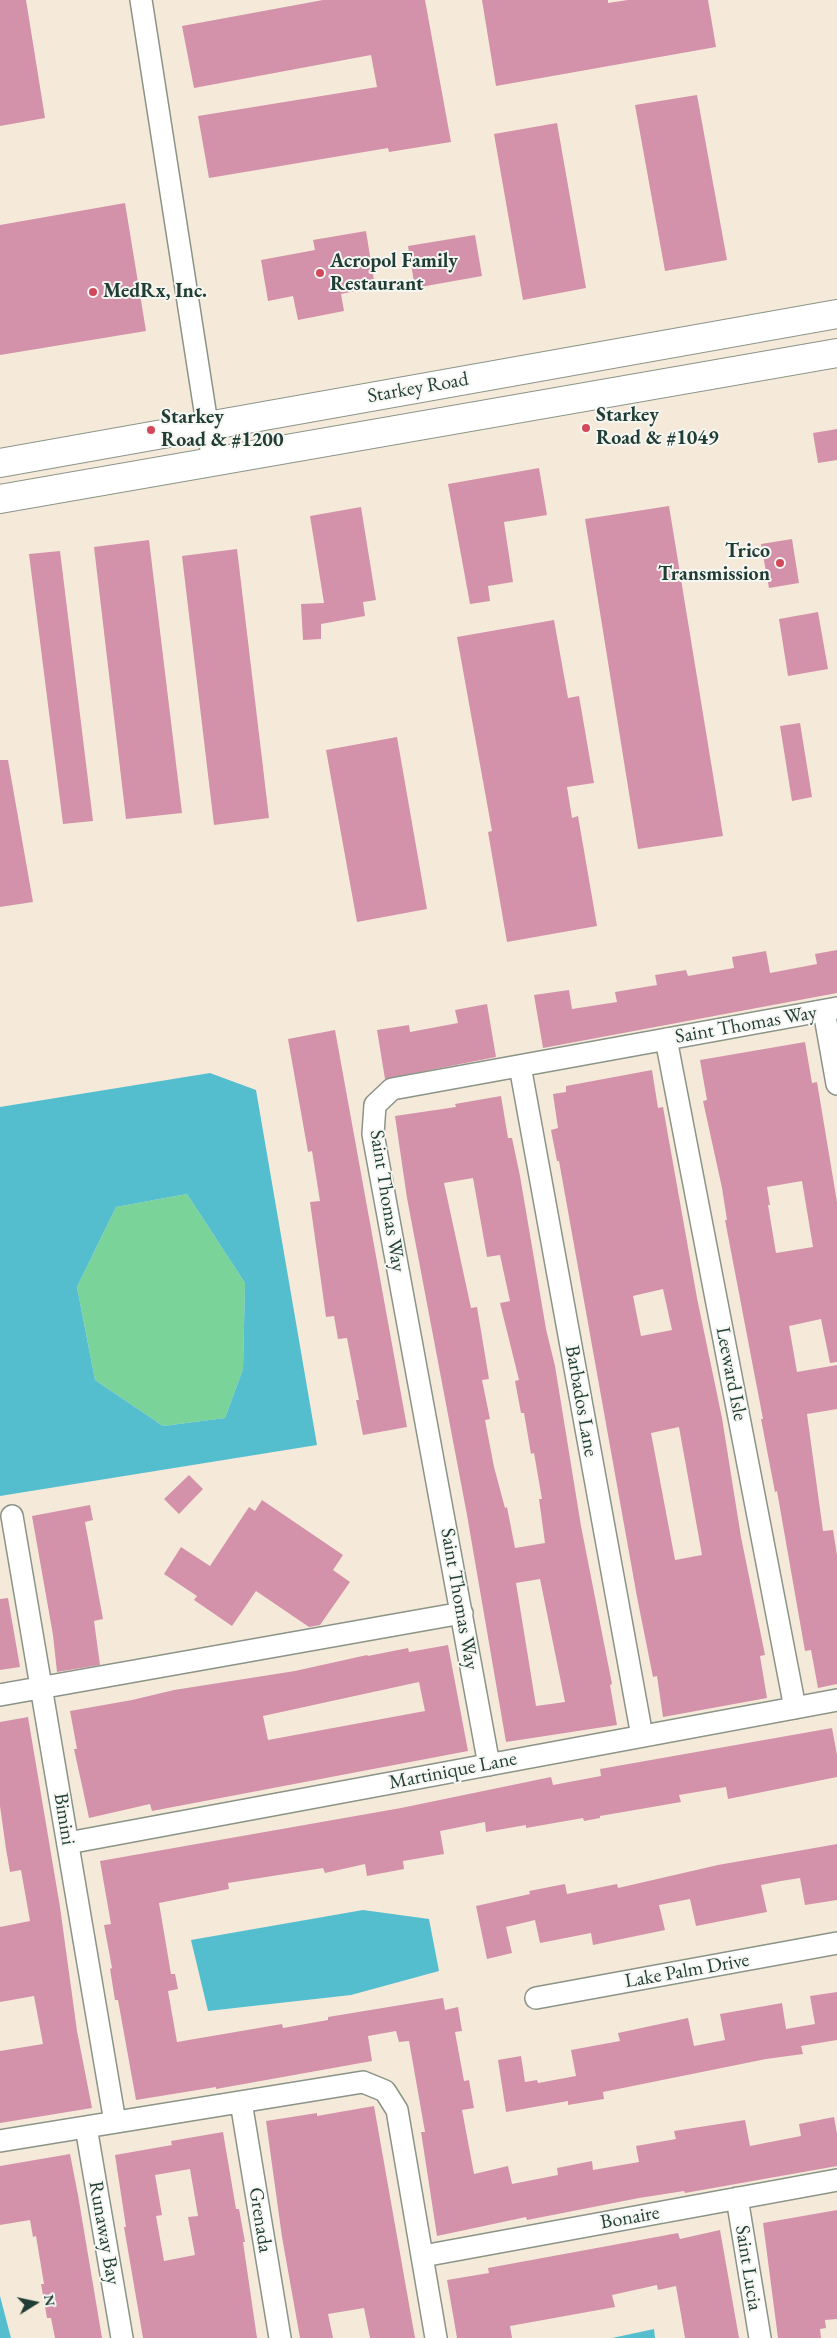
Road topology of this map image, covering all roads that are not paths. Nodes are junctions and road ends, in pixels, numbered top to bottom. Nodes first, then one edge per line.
1 (141, 0) edge
2 (837, 314) edge
3 (837, 353) edge
4 (207, 426) junction
5 (213, 462) junction
6 (0, 463) edge
7 (0, 499) edge
8 (830, 1010) edge
9 (666, 1039) junction
10 (520, 1066) junction
11 (837, 1084) edge
12 (12, 1516) dead end
13 (462, 1613) junction
14 (42, 1687) junction
15 (0, 1694) edge
16 (837, 1700) edge
17 (795, 1708) junction
18 (642, 1736) junction
19 (489, 1765) junction
20 (68, 1843) junction
21 (837, 1943) edge
22 (536, 1998) dead end
23 (241, 2102) junction
24 (115, 2122) junction
25 (86, 2127) junction
26 (0, 2141) edge
27 (837, 2180) edge
28 (737, 2198) junction
29 (423, 2256) junction
30 (122, 2338) edge
31 (280, 2338) edge
32 (436, 2338) edge
33 (760, 2338) edge

1 - 4 street
2 - 4 main road, Starkey Road
3 - 5 main road, Starkey Road
4 - 5 street
4 - 6 main road, Starkey Road
5 - 7 main road, Starkey Road
8 - 9 street, Saint Thomas Way
8 - 11 street
9 - 10 street, Saint Thomas Way
9 - 17 street, Leeward Isle
10 - 13 street, Saint Thomas Way
10 - 18 street, Barbados Lane
12 - 14 street, Bimini
13 - 14 street
13 - 19 street, Saint Thomas Way
14 - 15 street
14 - 20 street, Bimini
16 - 17 street, Martinique Lane
17 - 18 street, Martinique Lane
18 - 19 street, Martinique Lane
19 - 20 street, Martinique Lane
20 - 24 street, Bimini
21 - 22 street, Lake Palm Drive
23 - 24 street
23 - 29 street
23 - 31 street, Grenada
24 - 25 street
25 - 26 street
25 - 30 street, Runaway Bay
27 - 28 street, Bonaire
28 - 29 street, Bonaire
28 - 33 street, Saint Lucia
29 - 32 street

